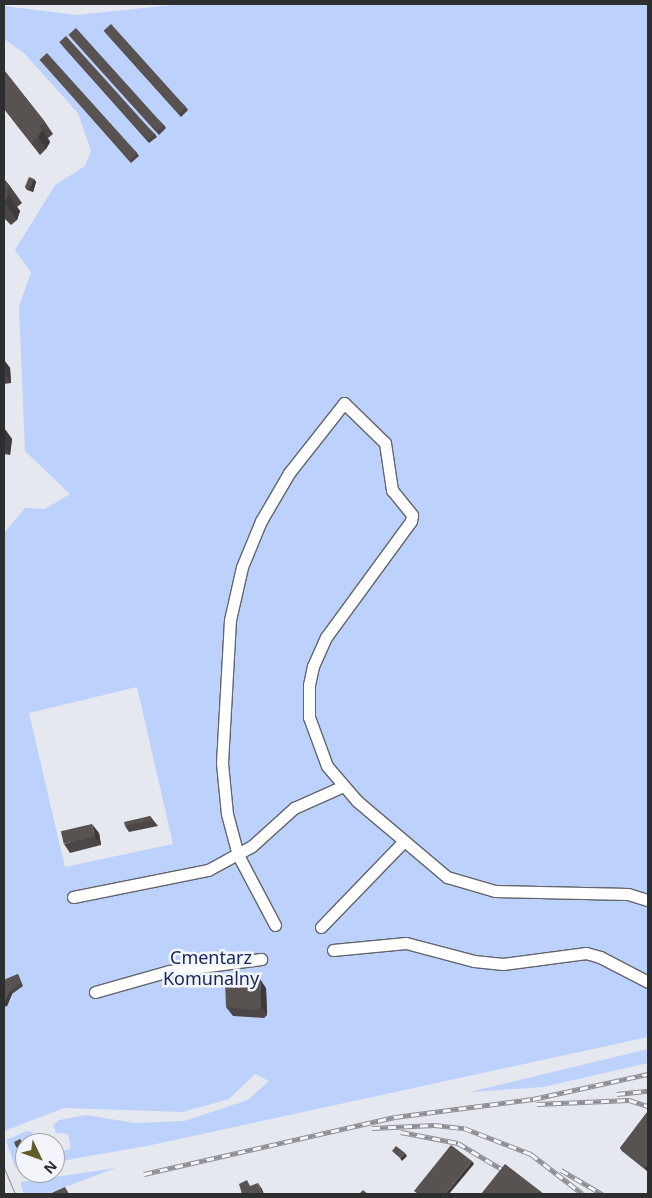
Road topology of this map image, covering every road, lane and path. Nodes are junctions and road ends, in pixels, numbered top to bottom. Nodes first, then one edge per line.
1 (341, 786) junction
2 (404, 842) dead end
3 (238, 855) junction
4 (74, 897) dead end
5 (648, 900) edge
6 (275, 925) dead end
7 (320, 927) dead end
8 (332, 950) dead end
9 (261, 959) dead end
10 (648, 982) edge
11 (94, 992) dead end

1 - 3 street
1 - 3 street
1 - 5 street
2 - 7 street
3 - 4 street
3 - 6 street
8 - 10 street
9 - 11 street

